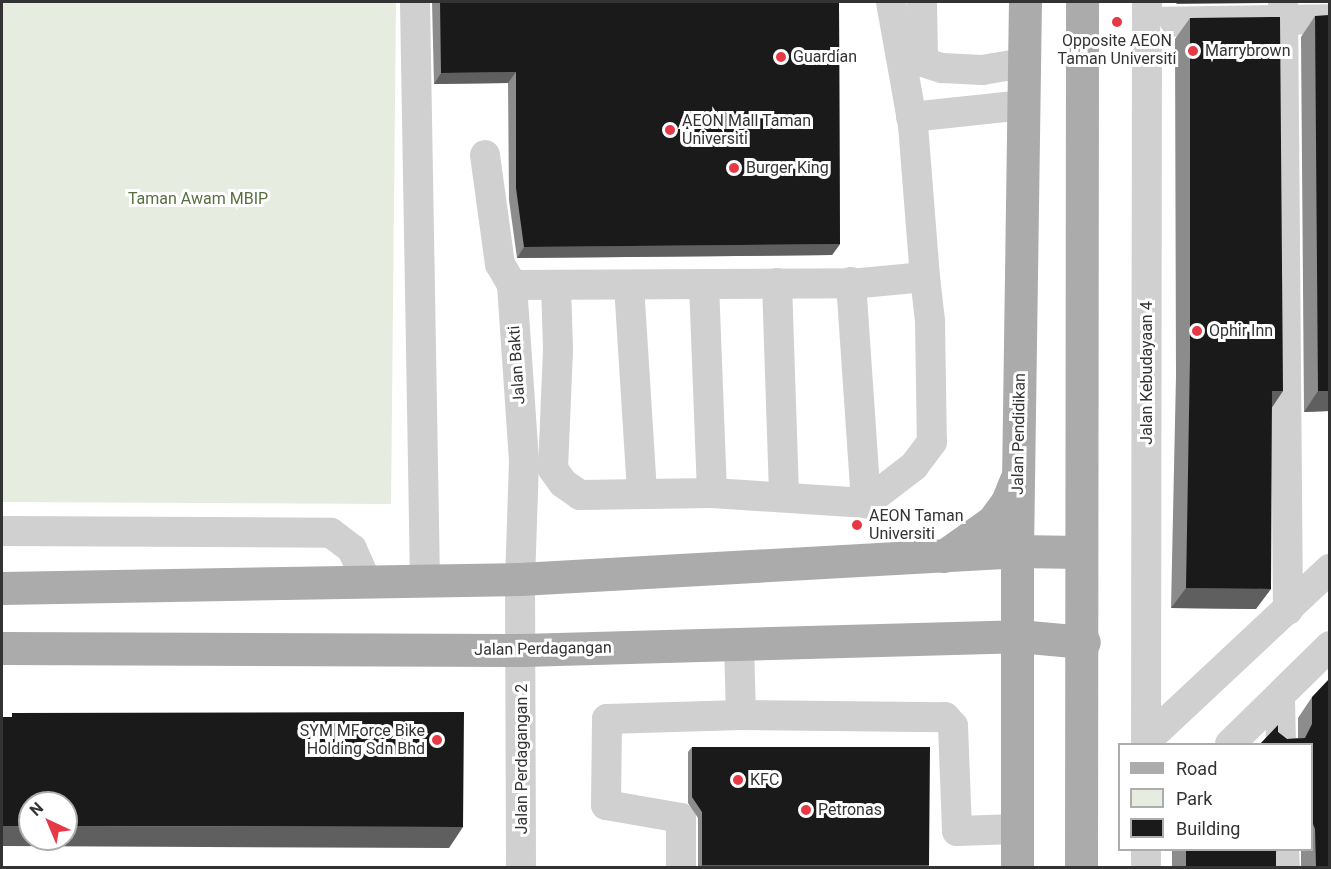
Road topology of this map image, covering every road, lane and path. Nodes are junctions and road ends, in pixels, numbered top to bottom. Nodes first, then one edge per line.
1 (415, 2) edge
2 (891, 2) edge
3 (922, 2) edge
4 (1025, 2) edge
5 (1083, 2) edge
6 (1283, 11) edge
7 (1147, 12) edge
8 (1329, 19) edge
9 (1024, 63) junction
10 (1081, 99) junction
11 (1024, 105) junction
12 (911, 117) junction
13 (485, 155) dead end
14 (925, 277) junction
15 (851, 282) junction
16 (777, 283) junction
17 (705, 284) junction
18 (512, 285) junction
19 (556, 285) junction
20 (629, 285) junction
21 (1018, 474) junction
22 (712, 493) junction
23 (642, 494) junction
24 (784, 497) junction
25 (866, 503) junction
26 (2, 531) edge
27 (1017, 551) junction
28 (1081, 552) junction
29 (943, 557) junction
30 (1329, 569) edge
31 (520, 579) junction
32 (425, 581) junction
33 (367, 582) junction
34 (2, 588) edge
35 (1288, 610) junction
36 (1018, 636) junction
37 (916, 640) junction
38 (1084, 642) junction
39 (739, 644) junction
40 (1329, 646) edge
41 (2, 648) edge
42 (522, 650) junction
43 (1280, 698) junction
44 (741, 715) junction
45 (1146, 743) edge
46 (1231, 743) edge
47 (1281, 743) edge
48 (1018, 759) junction
49 (1017, 829) junction
50 (1146, 851) edge
51 (1284, 851) edge
52 (521, 867) edge
53 (681, 867) edge
54 (1017, 867) edge
55 (1081, 867) edge
56 (1095, 867) edge
57 (1146, 867) edge
58 (1285, 867) edge

1 - 32 street
2 - 12 street
3 - 9 street
4 - 9 main road, Jalan Pendidikan
5 - 10 main road
6 - 7 street
6 - 8 street
6 - 35 street
7 - 45 street, Jalan Kebudayaan 4
9 - 11 main road, Jalan Pendidikan
10 - 28 main road
10 - 56 main road
11 - 12 street
11 - 21 main road, Jalan Pendidikan
12 - 14 street
13 - 18 street, Jalan Bakti
14 - 15 street
14 - 25 street
15 - 16 street
15 - 25 street
16 - 17 street
16 - 24 street
17 - 20 street
17 - 22 street
18 - 19 street
18 - 31 street, Jalan Bakti
19 - 20 street
19 - 23 street
20 - 23 street
21 - 27 main road, Jalan Pendidikan
21 - 29 main road
22 - 23 street
22 - 24 street
24 - 25 street
26 - 33 street
27 - 28 main road
27 - 29 main road
27 - 36 main road, Jalan Pendidikan
28 - 38 main road
29 - 31 main road
30 - 35 street
31 - 32 main road
31 - 42 street, Jalan Perdagangan 2
32 - 33 main road
33 - 34 main road
35 - 45 street
36 - 37 main road, Jalan Perdagangan
36 - 38 main road, Jalan Perdagangan
36 - 48 main road, Jalan Pendidikan
37 - 39 main road, Jalan Perdagangan
37 - 48 main road
38 - 55 main road
39 - 42 main road, Jalan Perdagangan
39 - 44 street
40 - 43 street
41 - 42 main road, Jalan Perdagangan
42 - 52 street, Jalan Perdagangan 2
43 - 46 street
43 - 47 street
44 - 49 street
44 - 53 street
48 - 49 main road, Jalan Pendidikan
49 - 54 main road, Jalan Pendidikan
50 - 57 street
51 - 58 street

